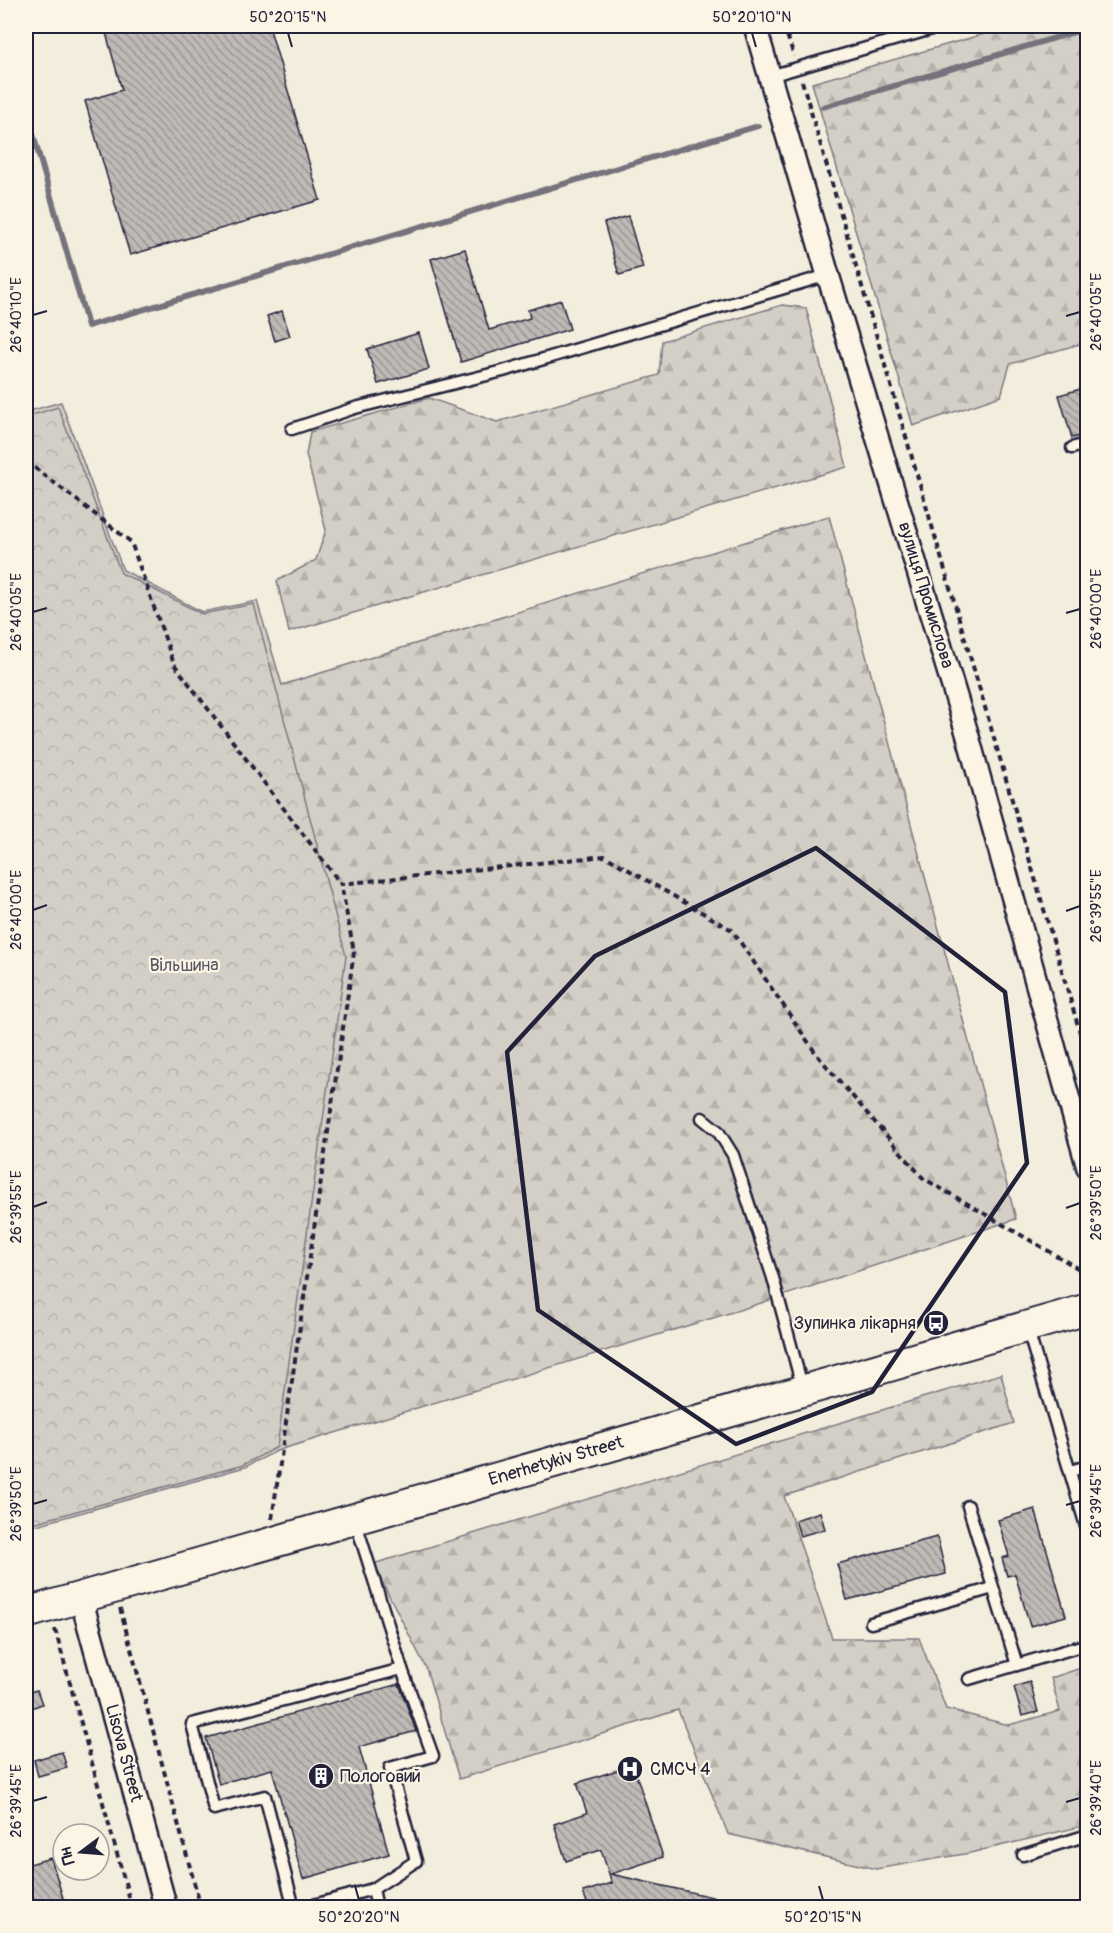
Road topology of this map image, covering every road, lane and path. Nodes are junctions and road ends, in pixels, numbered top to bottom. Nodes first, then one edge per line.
1 (755, 26) edge
2 (784, 26) edge
3 (942, 26) edge
4 (797, 68) junction
5 (770, 76) junction
6 (828, 275) junction
7 (292, 429) dead end
8 (1088, 444) edge
9 (1072, 447) dead end
10 (26, 461) edge
11 (340, 884) junction
12 (1088, 1060) edge
13 (702, 1118) dead end
14 (1088, 1168) edge
15 (1088, 1274) edge
16 (1088, 1309) edge
17 (1027, 1327) junction
18 (803, 1390) junction
19 (1088, 1466) edge
20 (1070, 1471) junction
21 (968, 1506) dead end
22 (355, 1519) junction
23 (1088, 1533) edge
24 (268, 1544) junction
25 (993, 1588) junction
26 (131, 1604) dead end
27 (84, 1608) junction
28 (26, 1614) edge
29 (871, 1623) dead end
30 (1088, 1644) edge
31 (1017, 1665) junction
32 (402, 1669) junction
33 (969, 1679) dead end
34 (1088, 1835) edge
35 (1023, 1855) dead end
36 (373, 1889) junction
37 (351, 1895) junction
38 (132, 1908) edge
39 (166, 1908) edge
40 (201, 1908) edge
41 (294, 1908) edge
42 (302, 1908) edge
43 (354, 1908) edge
44 (377, 1908) edge

1 - 5 street, вулиця Промислова
2 - 4 path
3 - 4 lane
4 - 5 lane
4 - 12 path
5 - 6 street, вулиця Промислова
6 - 7 lane
6 - 14 street, вулиця Промислова
8 - 9 lane
10 - 11 path
11 - 15 path
11 - 24 path
13 - 18 lane
16 - 17 main road, Enerhetykiv Street
17 - 18 main road, Enerhetykiv Street
17 - 20 lane
18 - 22 main road, Enerhetykiv Street
19 - 20 lane
20 - 23 lane
21 - 25 lane
22 - 24 main road, Enerhetykiv Street
22 - 32 lane
24 - 27 main road, Enerhetykiv Street
25 - 29 lane
25 - 31 lane
26 - 40 path
27 - 28 main road, Enerhetykiv Street
27 - 38 path
27 - 39 street, Lisova Street
30 - 31 lane
31 - 33 lane
32 - 36 lane
32 - 41 lane
34 - 35 lane
36 - 37 lane
36 - 44 lane
37 - 42 lane
37 - 43 lane

